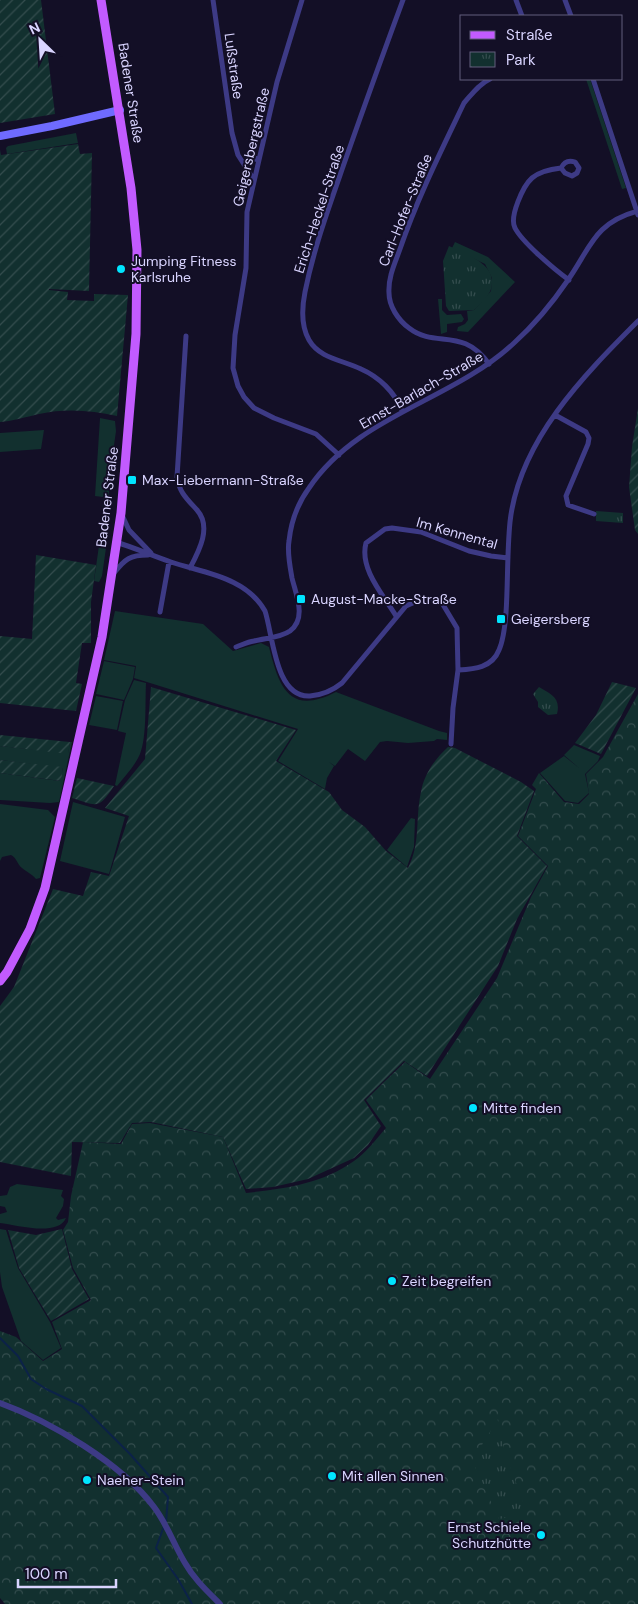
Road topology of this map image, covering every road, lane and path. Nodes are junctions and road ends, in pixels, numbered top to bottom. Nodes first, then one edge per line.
1 (102, 0) edge
2 (213, 0) edge
3 (302, 0) edge
4 (403, 0) edge
5 (516, 0) edge
6 (565, 0) edge
7 (522, 15) edge
8 (571, 15) edge
9 (487, 80) edge
10 (593, 80) edge
11 (120, 110) junction
12 (0, 136) edge
13 (259, 158) junction
14 (244, 162) junction
15 (561, 168) dead end
16 (254, 180) junction
17 (638, 213) edge
18 (568, 280) junction
19 (638, 321) edge
20 (186, 336) dead end
21 (489, 364) junction
22 (402, 411) junction
23 (555, 415) junction
24 (339, 455) junction
25 (121, 513) junction
26 (594, 514) dead end
27 (116, 542) junction
28 (154, 555) junction
29 (508, 558) junction
30 (170, 562) junction
31 (190, 568) junction
32 (112, 575) junction
33 (160, 612) dead end
34 (396, 616) junction
35 (272, 636) junction
36 (236, 647) dead end
37 (458, 670) junction
38 (450, 744) dead end
39 (0, 981) edge
40 (0, 1403) edge
41 (220, 1604) edge

1 - 11 main road, Badener Straße
2 - 14 street, Lußstraße
3 - 13 street, Geigersbergstraße
4 - 22 street, Erich-Heckel-Straße
5 - 7 street
6 - 8 street
9 - 21 street, Carl-Hofer-Straße
10 - 17 street
11 - 12 main road
11 - 25 main road, Badener Straße
13 - 14 street
13 - 16 street, Geigersbergstraße
14 - 16 street, Lußstraße
15 - 18 street
16 - 24 street, Geigersbergstraße
17 - 18 street, Ernst-Barlach-Straße
18 - 21 street, Ernst-Barlach-Straße
19 - 23 street
20 - 31 street
21 - 22 street, Ernst-Barlach-Straße
22 - 24 street, Ernst-Barlach-Straße
23 - 26 street
23 - 29 street
24 - 35 street, Ernst-Barlach-Straße
25 - 27 main road, Badener Straße
25 - 28 street
27 - 28 street
27 - 32 main road, Badener Straße
28 - 30 street
28 - 32 street
29 - 34 street, Im Kennental
29 - 37 street
30 - 31 street
30 - 33 street
31 - 35 street
32 - 39 main road, Badener Straße
34 - 35 street
34 - 37 street
35 - 36 street
37 - 38 street
40 - 41 street

